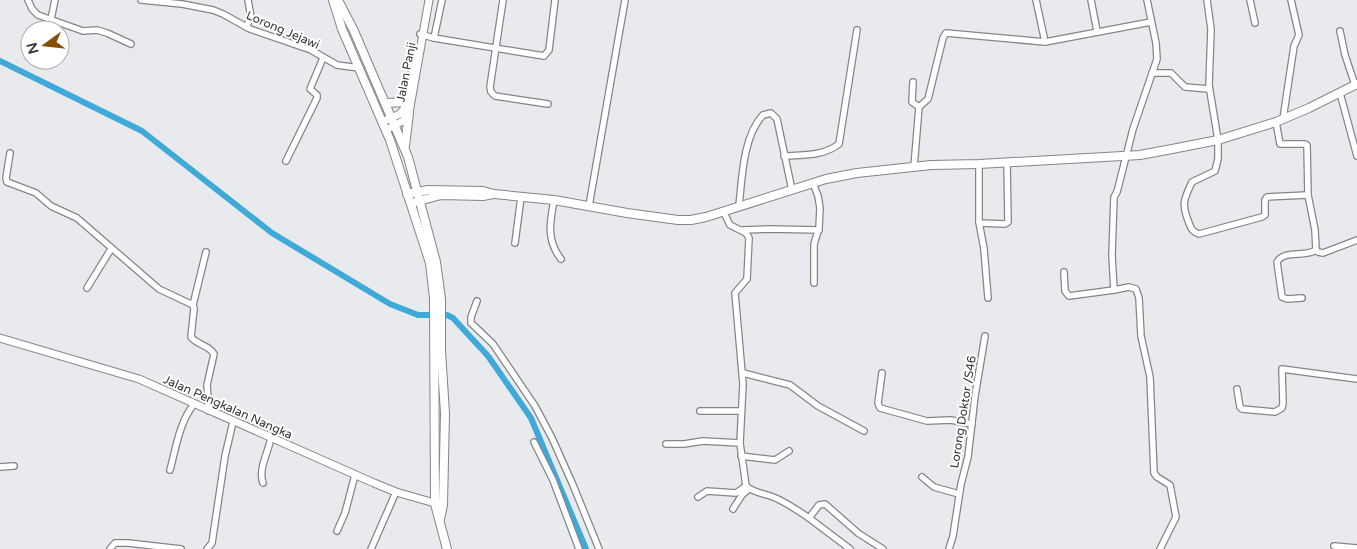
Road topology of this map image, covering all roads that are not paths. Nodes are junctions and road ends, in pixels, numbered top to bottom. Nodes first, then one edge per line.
1 (28, 0) edge
2 (55, 0) edge
3 (141, 0) edge
4 (248, 0) edge
5 (333, 0) edge
6 (338, 0) edge
7 (503, 0) edge
8 (555, 0) edge
9 (625, 0) edge
10 (1036, 0) edge
11 (1091, 0) edge
12 (1147, 0) edge
13 (1207, 0) edge
14 (1250, 0) edge
15 (1291, 0) edge
16 (428, 1) edge
17 (442, 3) edge
18 (50, 19) junction
19 (1152, 22) junction
20 (1255, 23) dead end
21 (246, 27) junction
22 (857, 30) dead end
23 (1097, 31) junction
24 (1340, 31) dead end
25 (422, 34) junction
26 (434, 38) junction
27 (1045, 42) junction
28 (131, 44) dead end
29 (496, 48) junction
30 (323, 58) junction
31 (359, 68) junction
32 (1152, 74) junction
33 (913, 82) dead end
34 (1356, 85) edge
35 (1209, 89) junction
36 (1340, 93) junction
37 (406, 102) junction
38 (386, 103) junction
39 (548, 104) dead end
40 (919, 107) junction
41 (410, 113) junction
42 (392, 118) junction
43 (1279, 121) junction
44 (384, 126) junction
45 (396, 126) junction
46 (1218, 140) junction
47 (404, 147) junction
48 (10, 153) dead end
49 (784, 156) junction
50 (1126, 156) junction
51 (1357, 156) edge
52 (286, 161) dead end
53 (1007, 162) junction
54 (979, 164) junction
55 (1, 166) edge
56 (914, 167) junction
57 (6, 173) junction
58 (813, 183) junction
59 (792, 190) junction
60 (418, 192) junction
61 (407, 194) junction
62 (494, 194) junction
63 (1308, 195) junction
64 (521, 197) junction
65 (554, 200) junction
66 (420, 201) junction
67 (410, 204) junction
68 (588, 206) junction
69 (739, 206) junction
70 (723, 211) junction
71 (978, 222) junction
72 (740, 230) junction
73 (819, 230) junction
74 (1357, 240) edge
75 (515, 242) dead end
76 (111, 249) junction
77 (1316, 250) junction
78 (206, 252) dead end
79 (561, 259) dead end
80 (1064, 272) dead end
81 (814, 283) dead end
82 (87, 288) dead end
83 (1114, 290) junction
84 (988, 298) dead end
85 (1302, 298) dead end
86 (439, 301) junction
87 (477, 301) dead end
88 (193, 305) junction
89 (985, 336) dead end
90 (0, 338) edge
91 (742, 373) junction
92 (882, 373) dead end
93 (1357, 379) edge
94 (1237, 389) dead end
95 (194, 404) junction
96 (209, 411) junction
97 (700, 411) dead end
98 (741, 411) junction
99 (233, 422) junction
100 (972, 424) junction
101 (864, 431) dead end
102 (271, 438) junction
103 (534, 442) dead end
104 (740, 443) junction
105 (666, 444) dead end
106 (789, 451) dead end
107 (741, 456) junction
108 (14, 466) dead end
109 (0, 467) edge
110 (170, 470) dead end
111 (355, 475) junction
112 (922, 477) dead end
113 (263, 483) dead end
114 (748, 488) junction
115 (396, 492) junction
116 (959, 494) junction
117 (698, 497) dead end
118 (439, 505) junction
119 (734, 509) dead end
120 (808, 518) junction
121 (337, 530) dead end
122 (1334, 546) dead end
123 (371, 548) edge
124 (1357, 548) edge
125 (110, 549) edge
126 (181, 549) edge
127 (207, 549) edge
128 (447, 549) edge
129 (579, 549) edge
130 (599, 549) edge
131 (850, 549) edge
132 (883, 549) edge
133 (949, 549) edge
134 (1160, 549) edge

1 - 18 street
2 - 18 street
3 - 21 street, Lorong Jejawi
4 - 21 street
5 - 31 main road
6 - 38 main road
7 - 29 street
8 - 29 street
9 - 68 street
10 - 27 street
11 - 23 street
12 - 19 street
13 - 35 street
14 - 20 street
15 - 43 street
16 - 17 street
16 - 25 street
17 - 26 street
18 - 28 street
19 - 23 street
19 - 32 street
21 - 30 street, Lorong Jejawi
22 - 49 street
23 - 27 street
24 - 34 street
25 - 26 street
25 - 37 street
25 - 41 street, Jalan Panji
26 - 29 street
27 - 40 street
29 - 39 street
30 - 31 street, Lorong Jejawi
30 - 52 street
31 - 44 main road
32 - 35 street
32 - 50 street
33 - 40 street
34 - 36 main road
35 - 46 street
36 - 43 main road
36 - 51 street
37 - 38 main road
37 - 42 street
38 - 42 main road
40 - 56 street
41 - 45 street, Jalan Panji
41 - 47 main road
42 - 44 street
42 - 45 main road
43 - 46 main road
43 - 63 street
44 - 45 street, Jalan Panji
44 - 61 main road
45 - 47 main road
46 - 50 main road
46 - 63 street
47 - 60 main road
48 - 57 street
49 - 59 street
49 - 69 street
50 - 53 main road
50 - 83 street
53 - 54 main road
53 - 71 street
54 - 56 main road
54 - 71 street
55 - 57 street
56 - 58 main road
57 - 76 street
58 - 59 main road
58 - 73 street
59 - 69 main road
60 - 61 main road
60 - 62 main road
60 - 66 main road
61 - 67 main road
62 - 64 main road
62 - 66 main road
63 - 77 street
64 - 65 main road
64 - 75 street
65 - 68 main road
65 - 79 street
66 - 67 main road
66 - 86 main road
67 - 86 main road
68 - 70 main road
69 - 70 main road
70 - 72 street
71 - 84 street
72 - 73 street
72 - 91 street
73 - 81 street
74 - 77 street
76 - 82 street
76 - 88 street
77 - 85 street
78 - 88 street
80 - 83 street
83 - 134 street
86 - 118 main road
87 - 130 street
88 - 96 street
89 - 100 street, Lorong Doktor /S46
90 - 95 street, Jalan Pengkalan Nangka
91 - 98 street
91 - 101 street
92 - 100 street
93 - 94 street
95 - 96 street, Jalan Pengkalan Nangka
95 - 110 street
96 - 99 street, Jalan Pengkalan Nangka
97 - 98 street
98 - 104 street
99 - 102 street, Jalan Pengkalan Nangka
99 - 127 street
100 - 116 street, Lorong Doktor /S46
102 - 111 street, Jalan Pengkalan Nangka
102 - 113 street
103 - 129 street
104 - 105 street
104 - 107 street
106 - 107 street
107 - 114 street
108 - 109 street
111 - 115 street, Jalan Pengkalan Nangka
111 - 121 street
112 - 116 street
114 - 117 street
114 - 119 street
114 - 120 street
115 - 118 street, Jalan Pengkalan Nangka
115 - 123 street
116 - 133 street, Lorong Doktor /S46
118 - 128 main road
120 - 131 street
120 - 132 street
122 - 124 street
125 - 126 street

